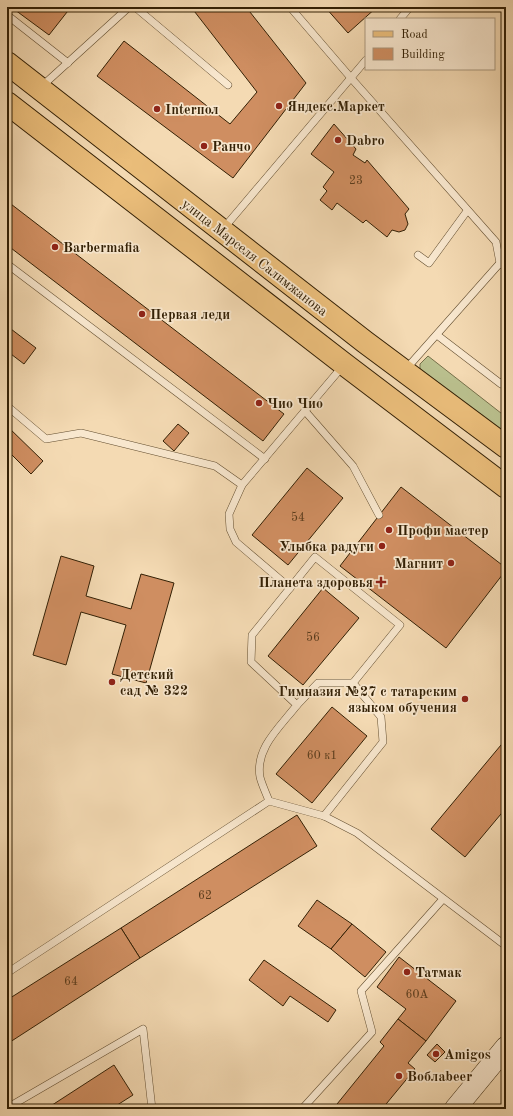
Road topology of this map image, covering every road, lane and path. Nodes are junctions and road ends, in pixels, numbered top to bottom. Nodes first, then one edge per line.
1 (129, 7) edge
2 (135, 7) edge
3 (290, 7) edge
4 (410, 7) edge
5 (7, 15) edge
6 (401, 18) edge
7 (365, 61) edge
8 (7, 63) edge
9 (68, 63) junction
10 (350, 78) junction
11 (228, 85) dead end
12 (40, 89) junction
13 (7, 103) edge
14 (467, 210) junction
15 (222, 231) junction
16 (418, 256) dead end
17 (500, 263) junction
18 (7, 264) edge
19 (506, 268) edge
20 (437, 335) junction
21 (344, 364) junction
22 (404, 371) junction
23 (506, 378) edge
24 (7, 406) edge
25 (305, 411) junction
26 (506, 447) edge
27 (265, 459) junction
28 (242, 485) junction
29 (506, 487) edge
30 (379, 515) dead end
31 (290, 588) junction
32 (353, 684) junction
33 (297, 705) junction
34 (269, 801) junction
35 (324, 816) junction
36 (443, 899) junction
37 (506, 946) edge
38 (7, 973) edge
39 (506, 1047) edge
40 (7, 1108) edge
41 (152, 1109) edge
42 (302, 1109) edge
43 (455, 1109) edge

1 - 9 lane
2 - 11 lane
3 - 10 lane
4 - 6 lane
5 - 9 lane
7 - 10 lane
8 - 12 main road, улица Марселя Салимжанова
9 - 12 lane
10 - 14 lane
10 - 15 lane
12 - 15 main road, улица Марселя Салимжанова
13 - 21 main road
14 - 16 lane
14 - 17 lane
15 - 22 main road, улица Марселя Салимжанова
17 - 19 lane
17 - 20 lane
18 - 27 lane
20 - 22 lane
20 - 23 lane
21 - 25 lane
21 - 29 main road
22 - 26 main road, улица Марселя Салимжанова
24 - 28 lane
25 - 27 lane
25 - 30 lane
27 - 28 lane
28 - 31 lane
31 - 32 lane
31 - 33 lane
32 - 33 lane
32 - 35 lane
33 - 34 lane
34 - 35 lane
34 - 38 lane
35 - 36 lane
36 - 37 lane
36 - 42 lane
39 - 43 main road
40 - 41 lane

